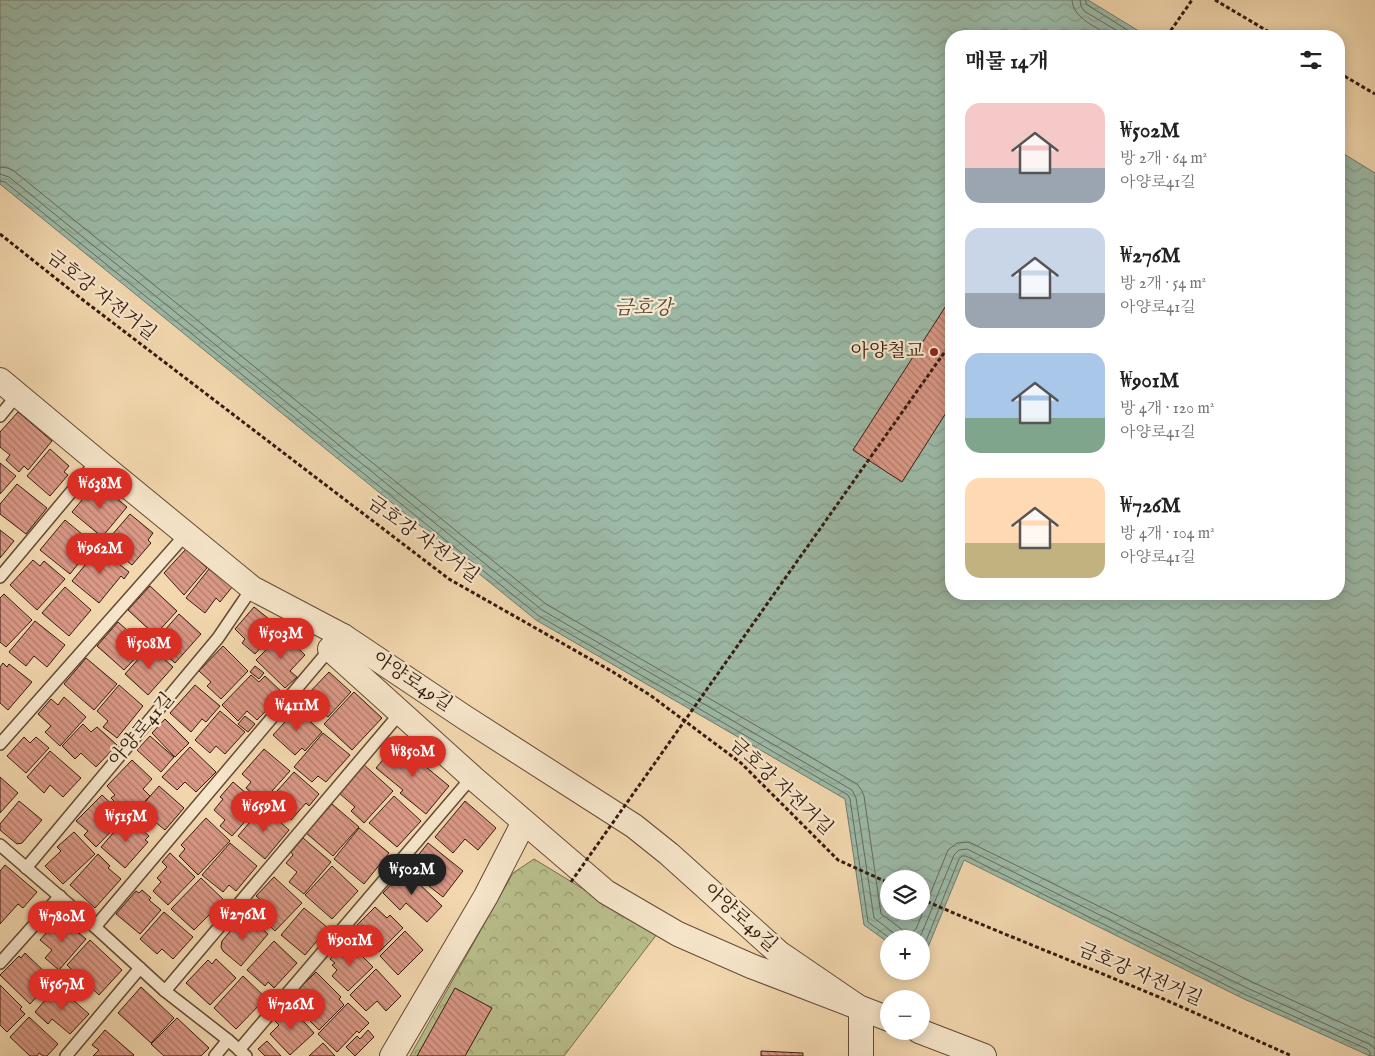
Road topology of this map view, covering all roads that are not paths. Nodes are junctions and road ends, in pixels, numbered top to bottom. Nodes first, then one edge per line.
1 (9, 387) edge
2 (0, 416) edge
3 (97, 461) junction
4 (186, 534) junction
5 (0, 577) edge
6 (252, 588) junction
7 (337, 643) junction
8 (401, 712) junction
9 (0, 744) edge
10 (472, 777) junction
11 (524, 822) junction
12 (0, 845) edge
13 (26, 868) junction
14 (60, 896) junction
15 (95, 927) junction
16 (0, 963) edge
17 (140, 968) junction
18 (166, 991) junction
19 (861, 1009) junction
20 (880, 1016) edge
21 (930, 1035) edge
22 (228, 1040) junction
23 (243, 1053) edge
24 (66, 1056) edge
25 (215, 1056) edge
26 (392, 1056) edge
27 (861, 1056) edge
28 (984, 1056) edge

1 - 2 lane
1 - 3 street, 아양로49길
3 - 4 street, 아양로49길
3 - 5 lane
4 - 6 street, 아양로49길
4 - 9 lane
6 - 7 street, 아양로49길
6 - 13 lane, 아양로41길
7 - 8 street
7 - 15 lane
7 - 19 street, 아양로49길
8 - 10 street
8 - 18 lane
10 - 11 street
10 - 23 lane
11 - 19 street
11 - 26 street
12 - 13 lane
13 - 14 lane
14 - 15 lane
14 - 16 lane
15 - 17 lane
17 - 18 lane
17 - 24 lane
18 - 22 lane
19 - 20 street
19 - 27 street
21 - 28 street
22 - 23 lane
22 - 25 lane

